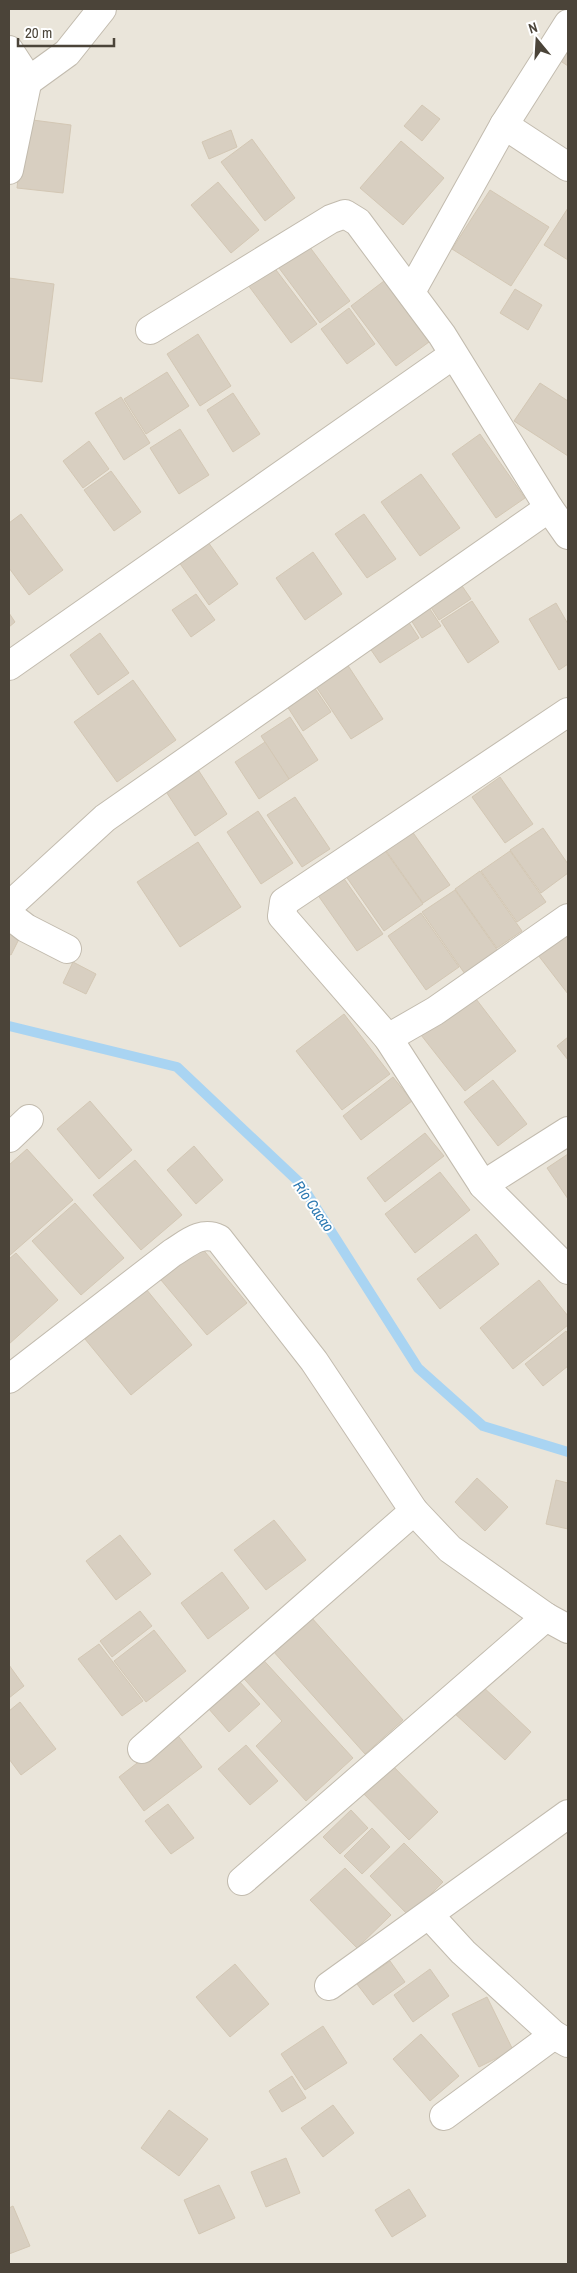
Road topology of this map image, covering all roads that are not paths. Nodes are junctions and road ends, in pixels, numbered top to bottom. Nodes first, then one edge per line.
1 (102, 9) edge
2 (568, 24) edge
3 (9, 50) edge
4 (19, 87) edge
5 (504, 125) junction
6 (568, 167) edge
7 (9, 170) edge
8 (411, 292) junction
9 (150, 330) dead end
10 (454, 355) junction
11 (549, 508) junction
12 (568, 534) edge
13 (9, 666) edge
14 (568, 712) edge
15 (9, 906) edge
16 (9, 915) edge
17 (568, 918) edge
18 (67, 949) dead end
19 (388, 1038) junction
20 (29, 1119) dead end
21 (568, 1132) edge
22 (9, 1138) edge
23 (483, 1185) junction
24 (568, 1270) edge
25 (9, 1379) edge
26 (414, 1512) junction
27 (557, 1623) edge
28 (142, 1748) dead end
29 (568, 1814) edge
30 (242, 1881) dead end
31 (430, 1916) junction
32 (329, 1986) dead end
33 (561, 2039) edge
34 (444, 2116) dead end

1 - 4 street
2 - 5 street
3 - 4 street
4 - 7 street
5 - 6 street
5 - 8 street
8 - 9 street
8 - 10 street
10 - 11 street
10 - 13 street
11 - 12 street
11 - 15 street
14 - 19 street
16 - 18 street
17 - 19 street
19 - 23 street
20 - 22 street
21 - 23 street
23 - 24 street
25 - 26 street
26 - 27 street
26 - 28 street
27 - 30 street
29 - 31 street
31 - 32 street
31 - 33 street
33 - 34 street

